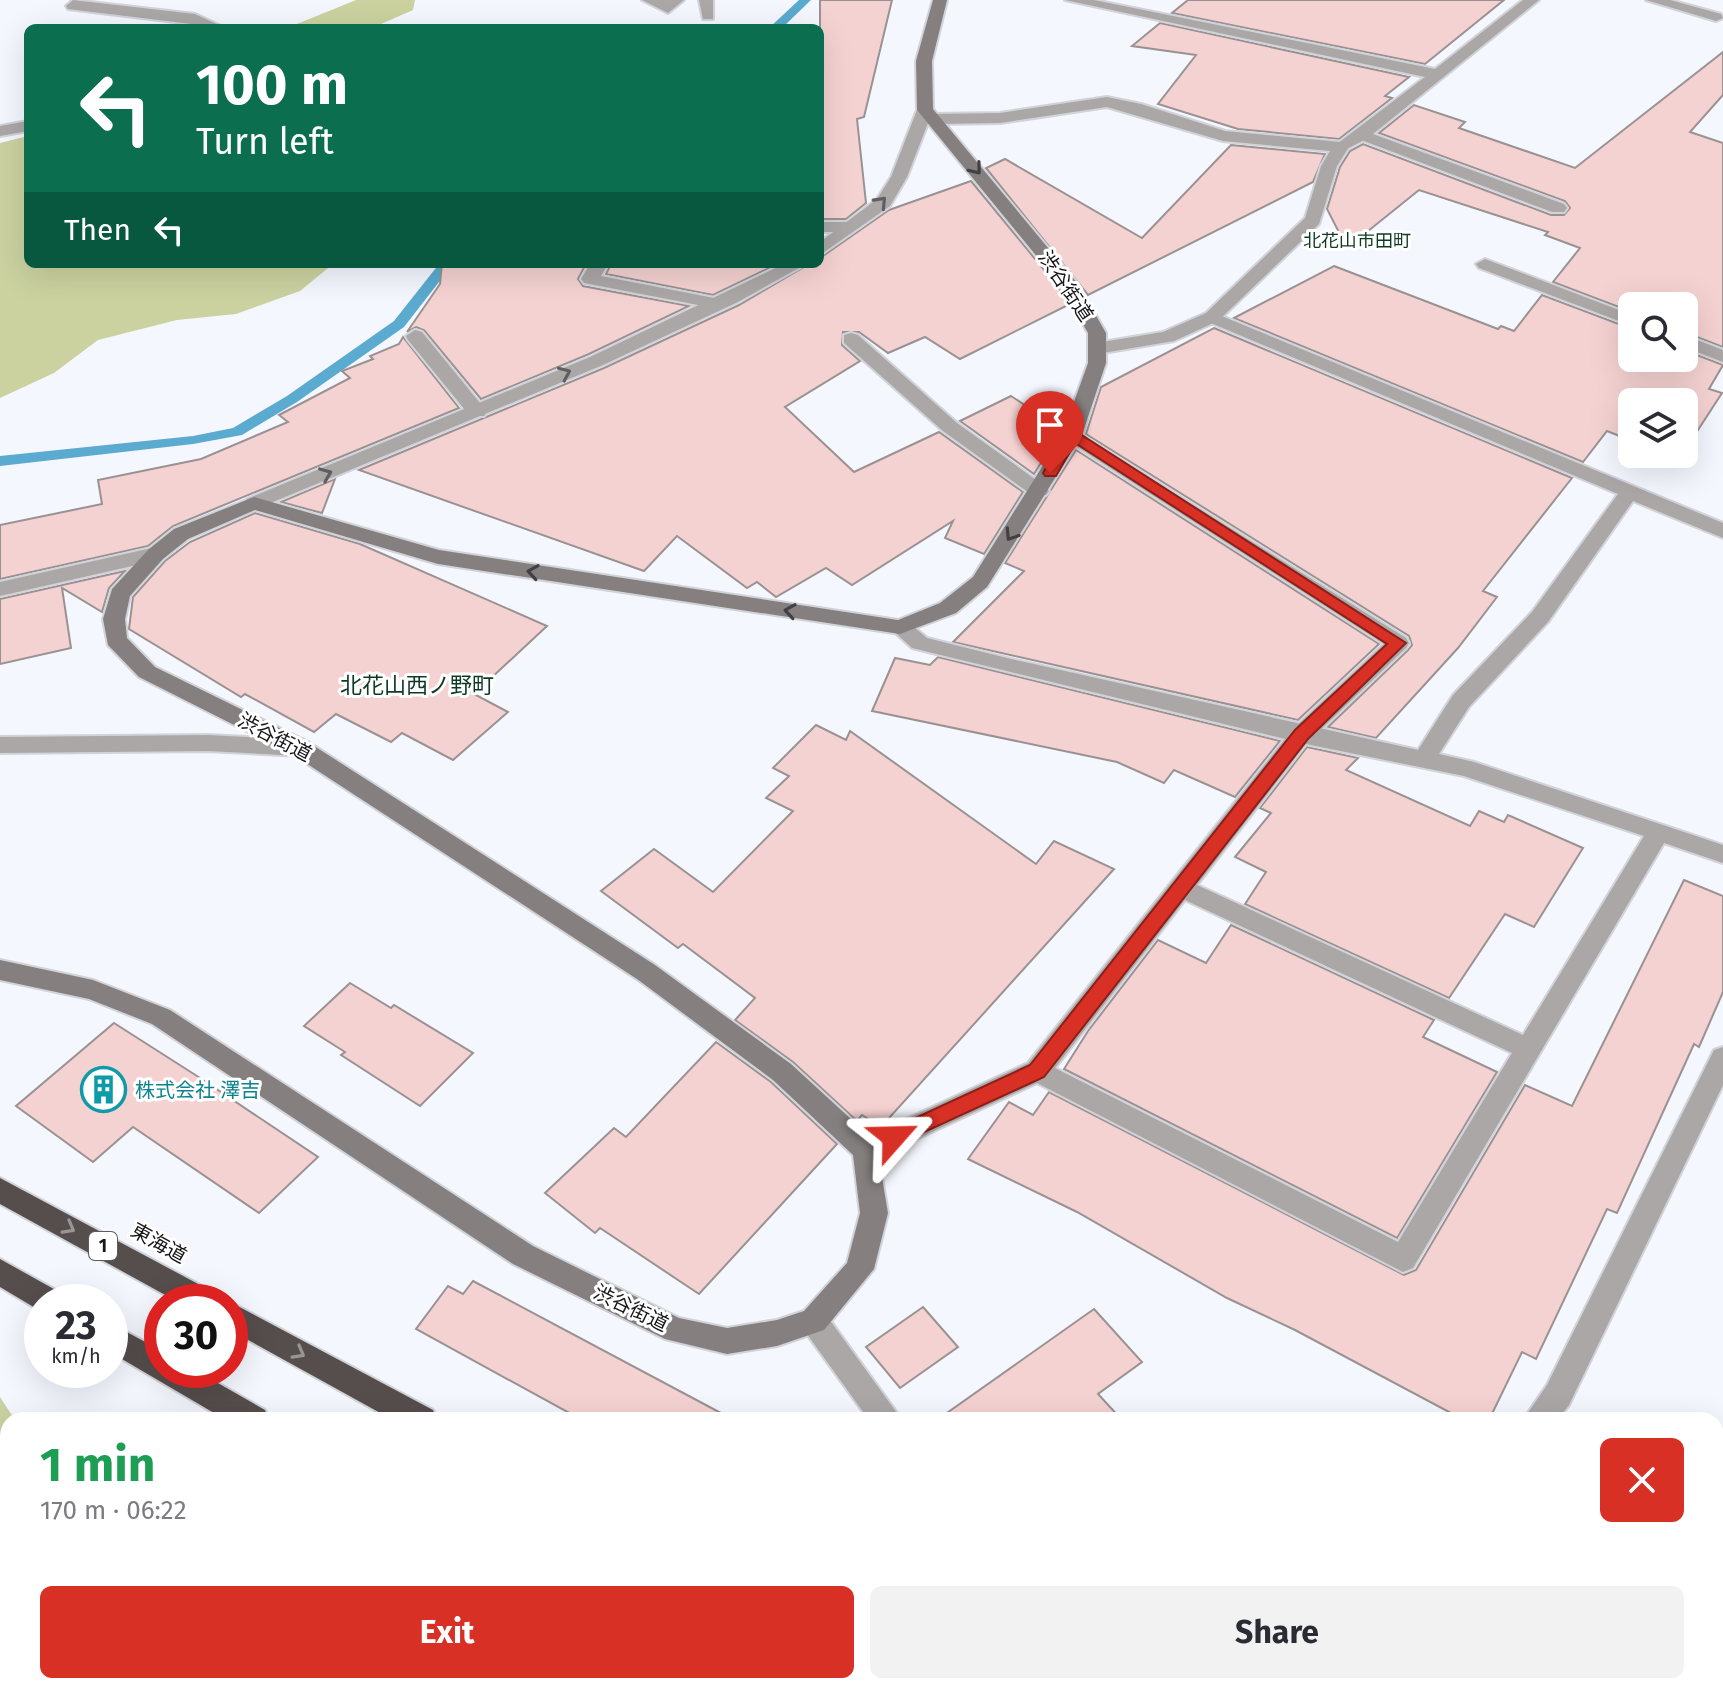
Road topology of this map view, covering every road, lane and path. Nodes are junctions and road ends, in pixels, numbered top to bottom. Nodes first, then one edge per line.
1 (83, 0) edge
2 (649, 0) edge
3 (677, 0) edge
4 (940, 0) edge
5 (1072, 0) edge
6 (1532, 0) edge
7 (1653, 0) edge
8 (1716, 17) dead end
9 (207, 24) edge
10 (1439, 75) junction
11 (929, 115) junction
12 (24, 127) edge
13 (0, 131) edge
14 (1362, 135) junction
15 (1341, 147) junction
16 (1558, 208) dead end
17 (824, 227) edge
18 (851, 227) junction
19 (824, 247) edge
20 (1485, 264) dead end
21 (597, 268) edge
22 (789, 268) edge
23 (719, 304) junction
24 (1618, 316) edge
25 (1212, 317) junction
26 (415, 336) dead end
27 (851, 339) dead end
28 (1698, 346) edge
29 (1097, 348) junction
30 (1723, 356) edge
31 (477, 412) junction
32 (1072, 435) junction
33 (1631, 490) junction
34 (1039, 491) junction
35 (254, 503) junction
36 (1723, 531) edge
37 (156, 554) junction
38 (0, 589) edge
39 (900, 627) junction
40 (1301, 735) junction
41 (0, 745) edge
42 (300, 748) junction
43 (1425, 758) junction
44 (1659, 831) junction
45 (1723, 854) edge
46 (1181, 888) junction
47 (0, 970) edge
48 (1529, 1049) junction
49 (1723, 1058) edge
50 (1037, 1071) junction
51 (866, 1150) junction
52 (0, 1190) edge
53 (0, 1272) edge
54 (172, 1284) edge
55 (24, 1286) edge
56 (814, 1321) junction
57 (248, 1325) edge
58 (199, 1388) edge
59 (240, 1412) edge
60 (407, 1412) edge
61 (881, 1412) edge
62 (1544, 1412) edge

1 - 9 street
2 - 3 street
4 - 11 main road
5 - 10 street
6 - 10 street
7 - 8 street
10 - 14 street
11 - 15 street
18 -> 11 street
11 -> 29 main road, 渋谷街道
12 - 13 street
14 - 15 street
14 - 16 street
15 - 25 street
17 - 18 street
18 - 19 street
20 - 24 street
21 - 23 street
22 - 23 street
31 -> 23 street
25 - 29 street
25 - 33 street
26 - 31 street
27 - 34 street
28 - 30 street
29 - 32 main road, 渋谷街道
35 -> 31 street
32 - 34 main road, 渋谷街道
32 - 40 street
33 - 36 street
33 - 43 street
34 -> 39 main road, 渋谷街道
35 - 37 main road, 渋谷街道
39 -> 35 main road
37 - 38 street
37 - 42 main road, 渋谷街道
39 - 40 street
40 - 43 street
40 - 46 street
41 - 42 street
42 - 51 main road, 渋谷街道
43 - 44 street
44 - 45 street
44 - 48 street
46 - 48 street
46 - 50 street
47 - 56 main road, 渋谷街道
48 - 50 street
49 - 62 street
50 - 51 street
51 - 56 main road
52 -> 54 highway, 東海道 / 1
53 - 55 highway
56 - 61 street
57 -> 60 highway
58 - 59 highway

